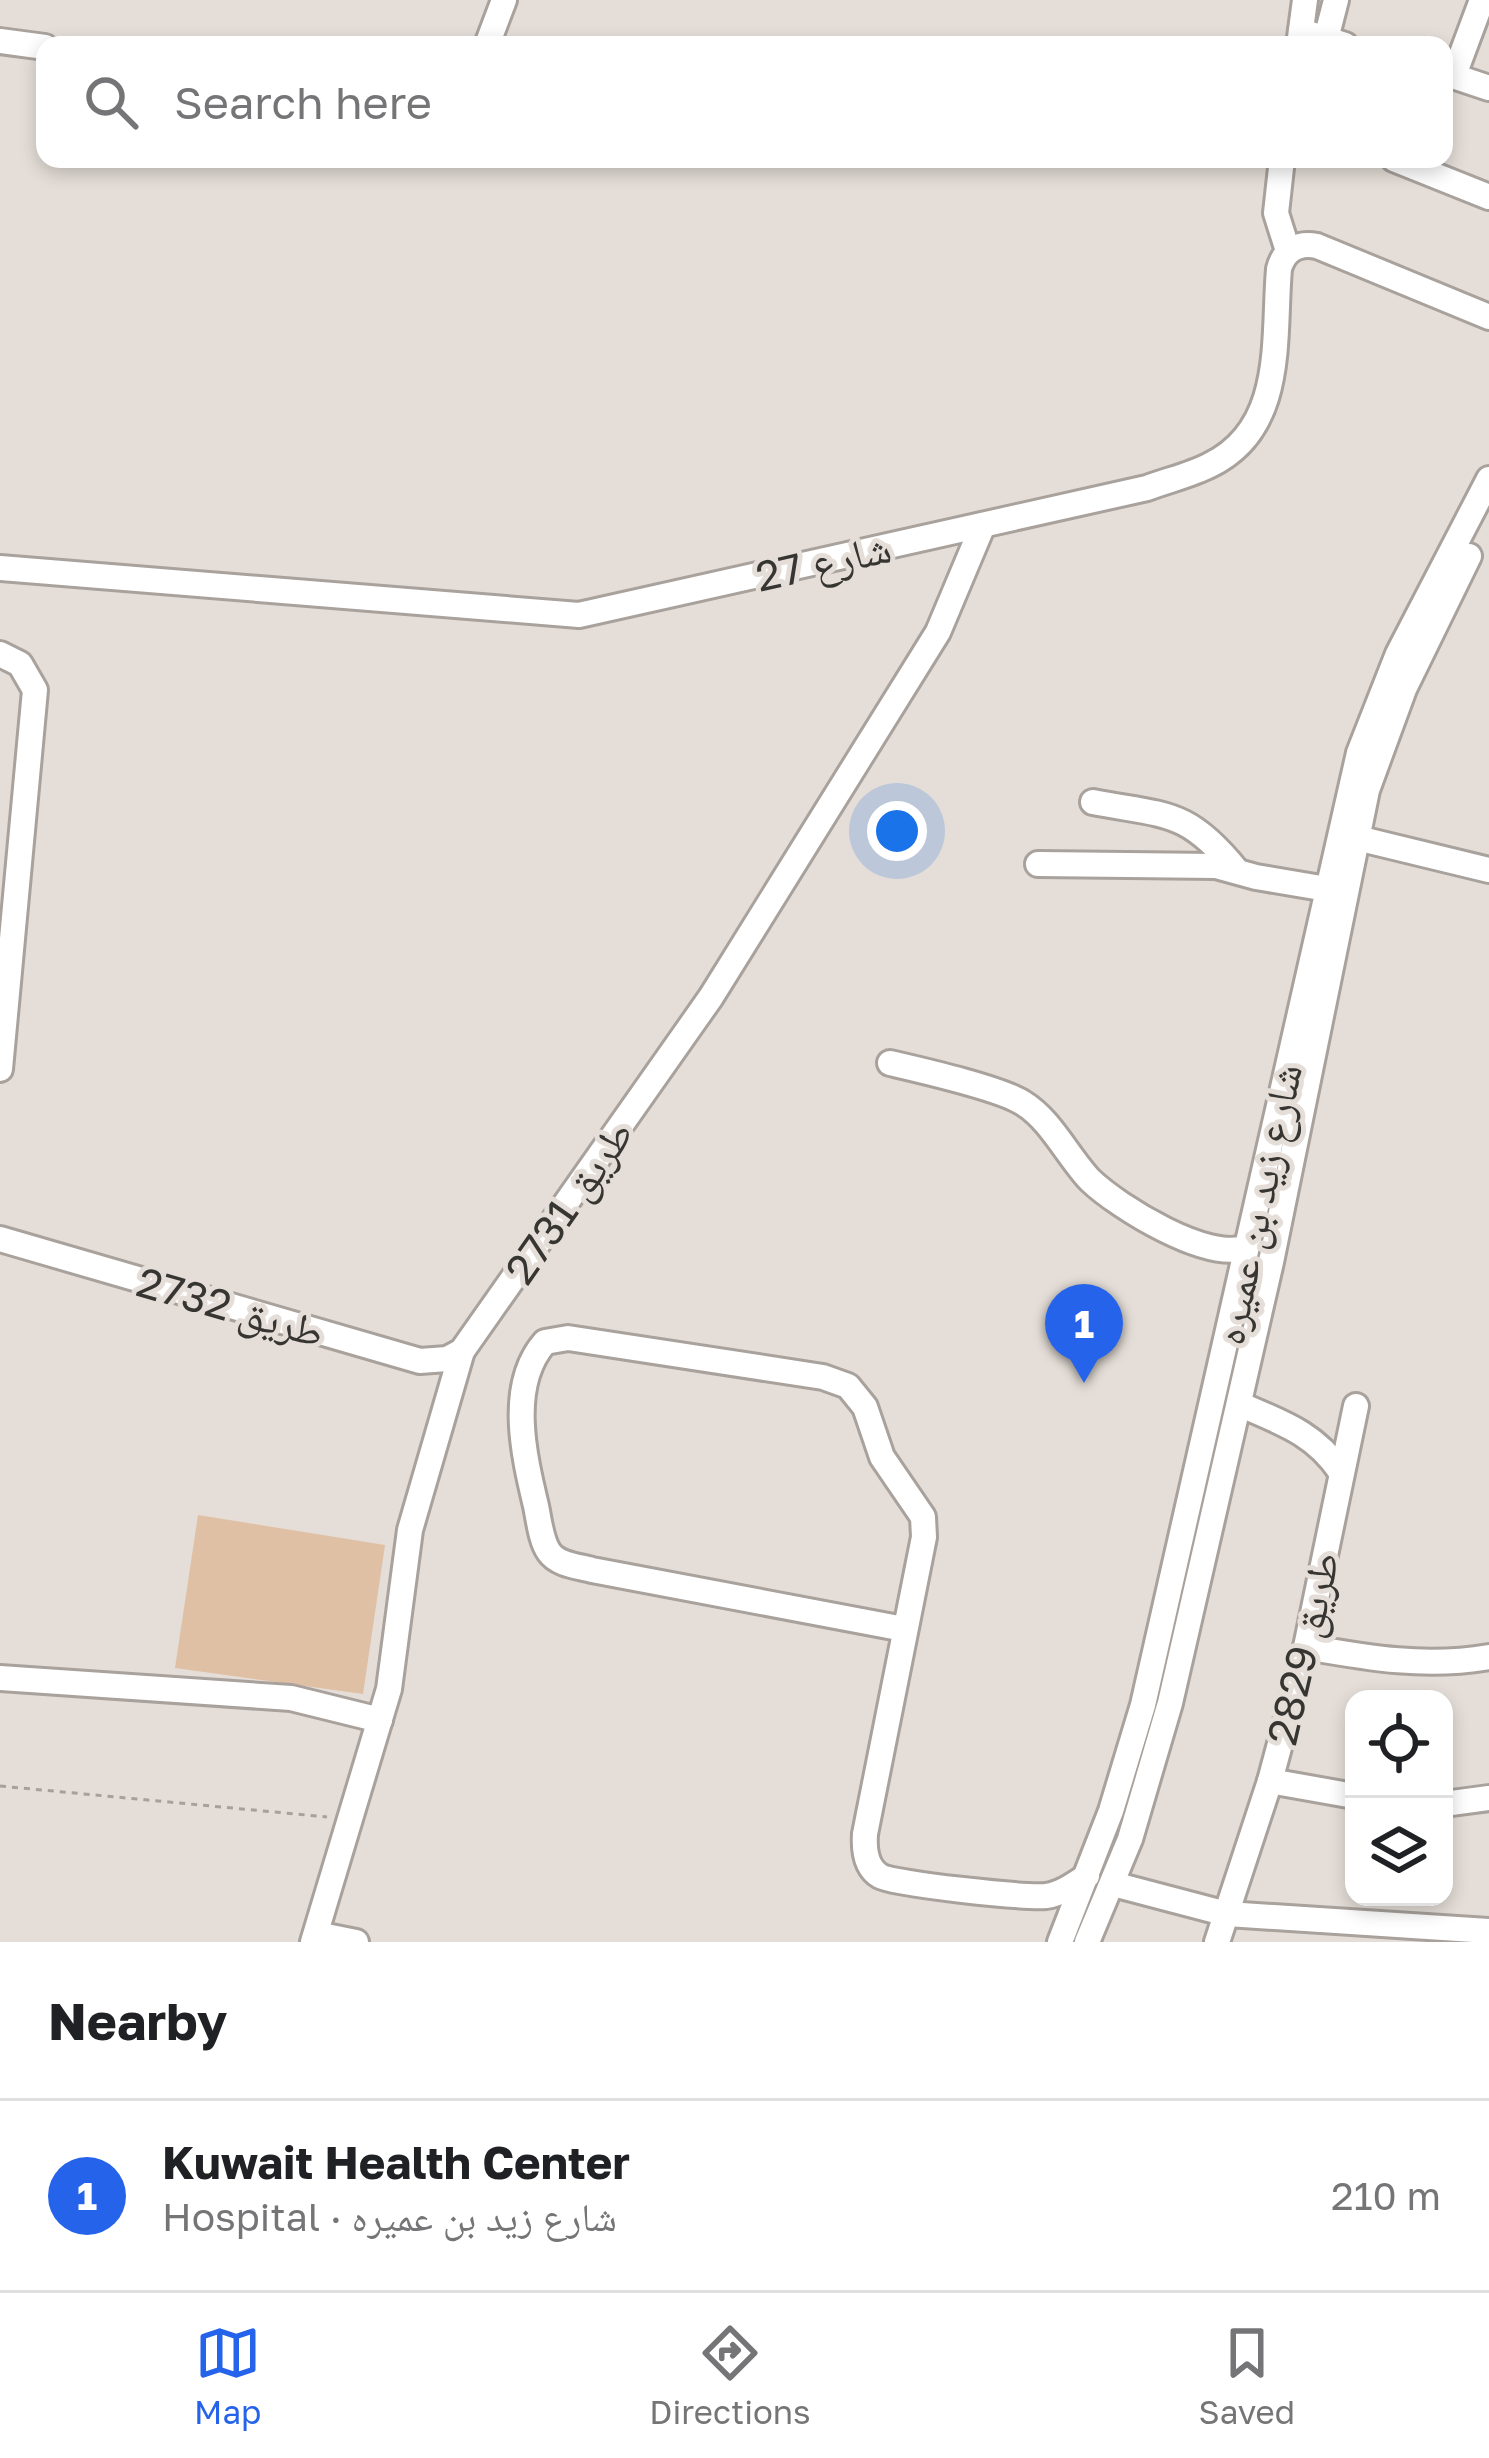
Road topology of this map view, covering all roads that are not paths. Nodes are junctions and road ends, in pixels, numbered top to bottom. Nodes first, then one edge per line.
1 (504, 0) edge
2 (1305, 0) edge
3 (1336, 0) edge
4 (1482, 0) edge
5 (490, 36) edge
6 (1299, 36) edge
7 (1336, 36) edge
8 (0, 41) edge
9 (36, 46) edge
10 (1453, 65) edge
11 (1453, 75) edge
12 (1489, 88) edge
13 (1281, 168) edge
14 (1416, 168) edge
15 (1489, 197) edge
16 (1288, 251) junction
17 (1482, 309) edge
18 (1489, 479) edge
19 (1489, 516) edge
20 (982, 525) junction
21 (0, 568) edge
22 (10, 659) edge
23 (1093, 802) dead end
24 (1357, 838) junction
25 (1038, 864) dead end
26 (1489, 870) edge
27 (1237, 871) junction
28 (1327, 889) junction
29 (890, 1063) dead end
30 (0, 1069) edge
31 (0, 1239) edge
32 (1244, 1258) junction
33 (1271, 1262) junction
34 (462, 1351) junction
35 (1239, 1404) junction
36 (1356, 1406) dead end
37 (1198, 1460) junction
38 (1340, 1471) junction
39 (1205, 1546) junction
40 (904, 1629) junction
41 (1306, 1648) junction
42 (1489, 1657) edge
43 (0, 1678) edge
44 (380, 1720) junction
45 (1270, 1781) junction
46 (1345, 1794) edge
47 (1489, 1798) edge
48 (1453, 1803) edge
49 (1088, 1876) junction
50 (1113, 1884) junction
51 (1045, 1896) junction
52 (1227, 1914) junction
53 (1489, 1931) edge
54 (1072, 1937) edge
55 (315, 1938) edge
56 (356, 1942) edge
57 (1216, 1942) edge

1 - 5 street
2 - 6 street
3 - 7 street
4 - 10 street
8 - 9 street
11 - 12 street
13 - 16 street, شارع 27
14 - 15 street
16 - 17 street
16 - 20 street, شارع 27
18 - 28 street, شارع زيد بن عميره
19 - 24 street, شارع زيد بن عميره
20 - 21 street, شارع 27
20 - 34 street, طريق 2731
22 - 30 street
23 - 27 street
24 - 26 street
24 - 33 street, شارع زيد بن عميره
25 - 27 street
27 - 28 street
28 - 32 street, شارع زيد بن عميره
29 - 32 street
31 - 34 street, طريق 2732
32 - 33 street
32 - 37 street, شارع زيد بن عميره
33 - 35 street, شارع زيد بن عميره
34 - 44 street, طريق 2731
35 - 38 street
35 - 39 street, شارع زيد بن عميره
36 - 38 street, طريق 2829
37 - 39 street
37 - 49 street, شارع زيد بن عميره
38 - 41 street, طريق 2829
39 - 50 street, شارع زيد بن عميره
40 - 40 street
40 - 51 street
41 - 42 street
41 - 45 street, طريق 2829
43 - 44 street
44 - 55 street, طريق 2731
45 - 46 street
45 - 52 street, طريق 2829
47 - 48 street
49 - 51 street
49 - 54 street, شارع زيد بن عميره
50 - 52 street
50 - 54 street, شارع زيد بن عميره
51 - 54 street
52 - 53 street
52 - 57 street, طريق 2829
55 - 56 street

